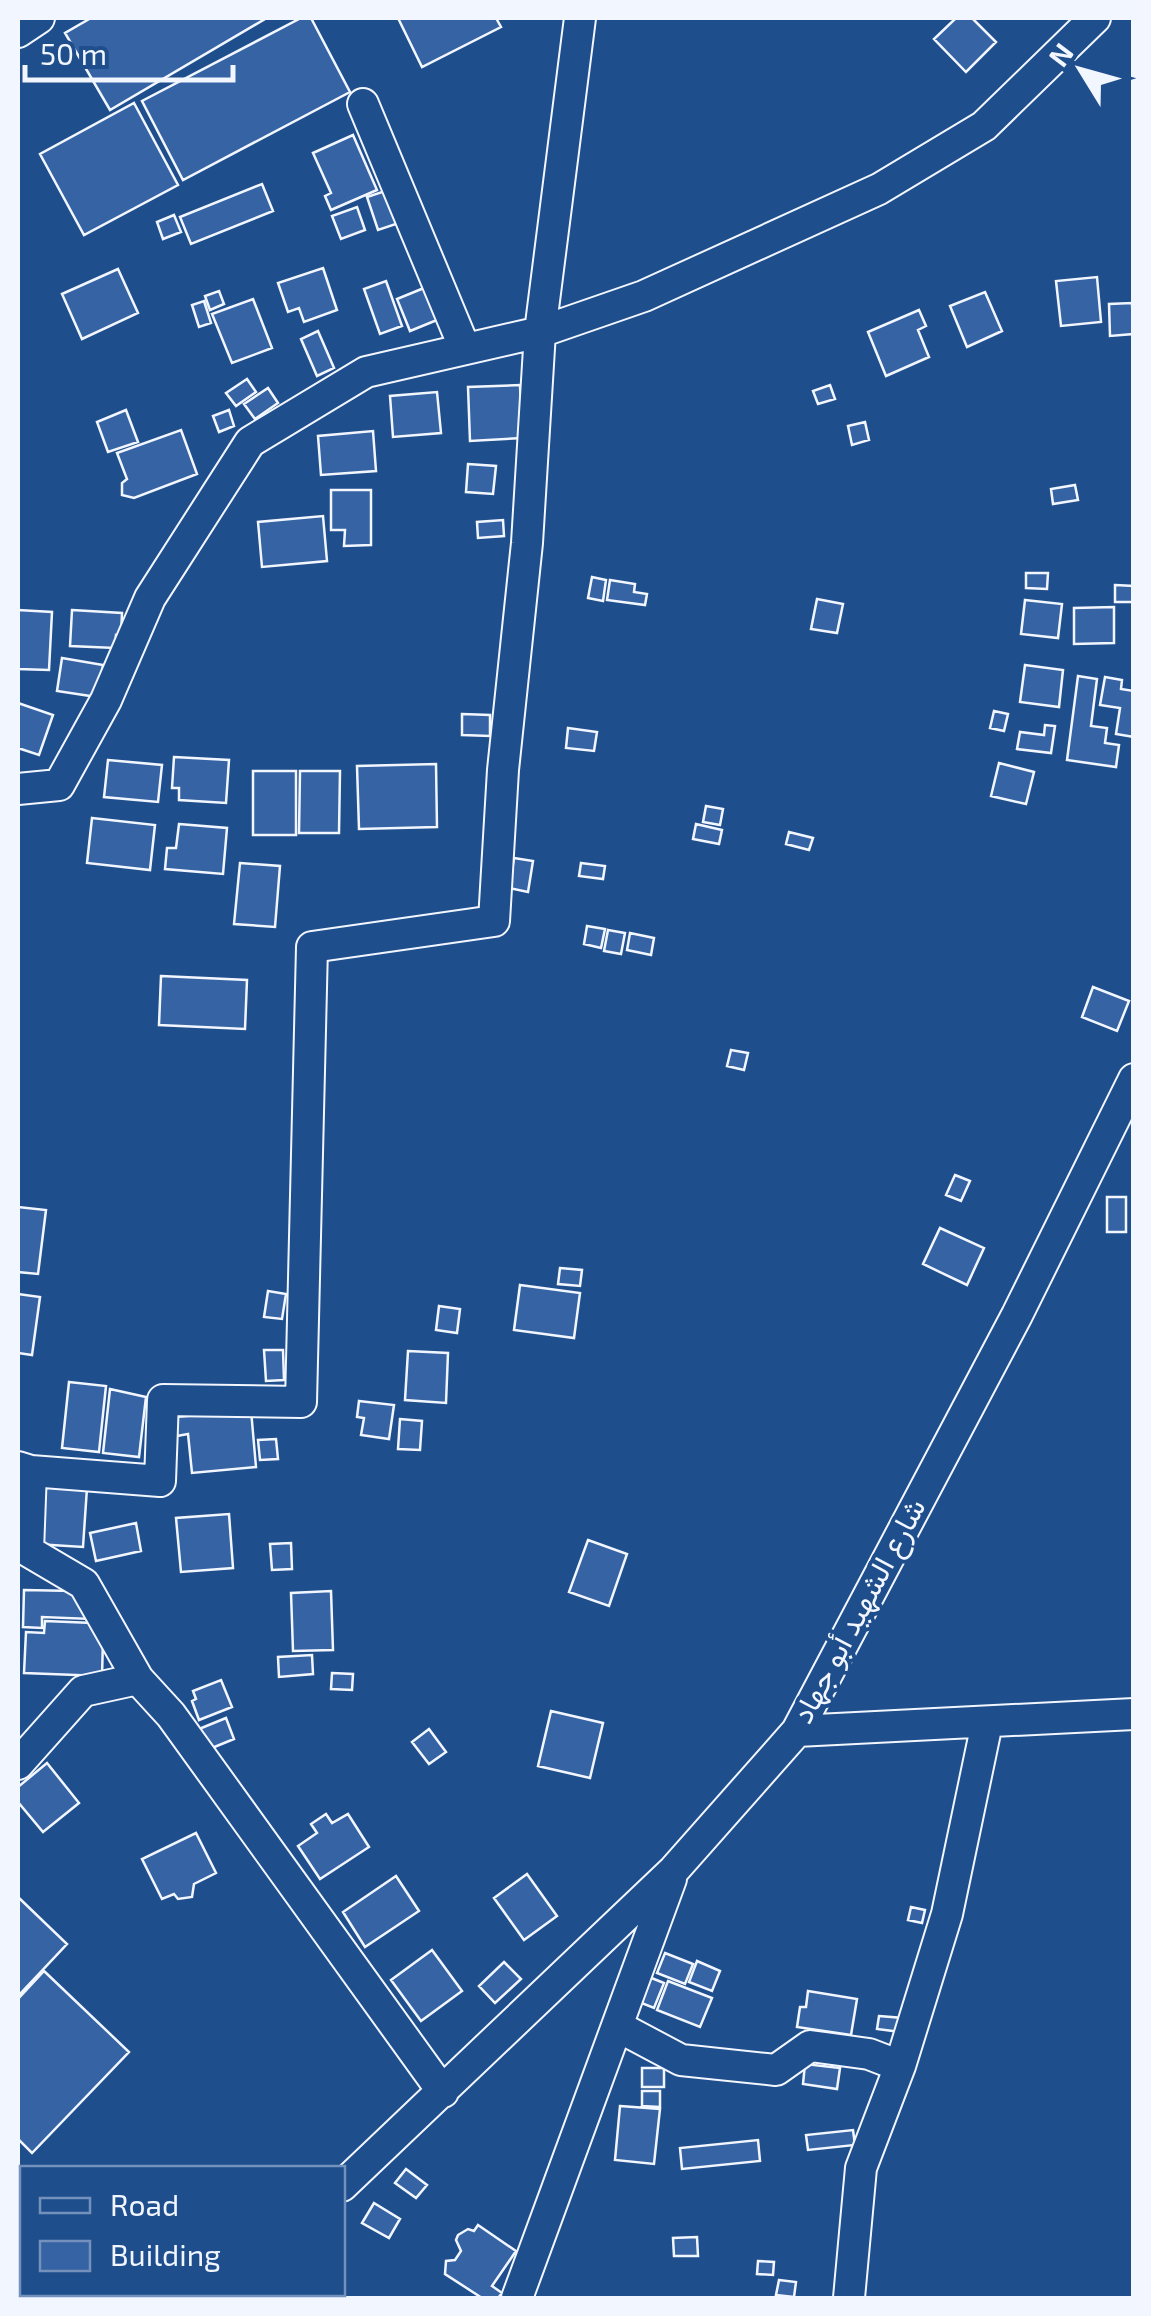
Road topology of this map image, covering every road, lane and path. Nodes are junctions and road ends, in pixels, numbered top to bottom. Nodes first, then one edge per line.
1 (39, 18) edge
2 (580, 18) edge
3 (1083, 22) edge
4 (18, 32) edge
5 (363, 104) dead end
6 (540, 332) junction
7 (465, 348) junction
8 (18, 789) edge
9 (1134, 1079) edge
10 (24, 1469) edge
11 (138, 1679) junction
12 (1134, 1714) edge
13 (988, 1723) junction
14 (797, 1731) junction
15 (18, 1764) edge
16 (674, 1870) junction
17 (617, 2026) junction
18 (900, 2066) junction
19 (444, 2092) junction
20 (345, 2183) edge
21 (517, 2298) edge
22 (849, 2298) edge

1 - 4 street
2 - 6 street
3 - 6 street
5 - 7 street
6 - 7 street
6 - 10 street
7 - 8 street
9 - 14 street, شارع الشهيد أبو جهاد
10 - 11 street
11 - 15 street
11 - 19 street
12 - 13 street
13 - 14 street
13 - 18 street
14 - 16 street, شارع الشهيد أبو جهاد
16 - 17 street
16 - 19 street, شارع الشهيد أبو جهاد
17 - 18 street
17 - 21 street
18 - 22 street
19 - 20 street, شارع الشهيد أبو جهاد

